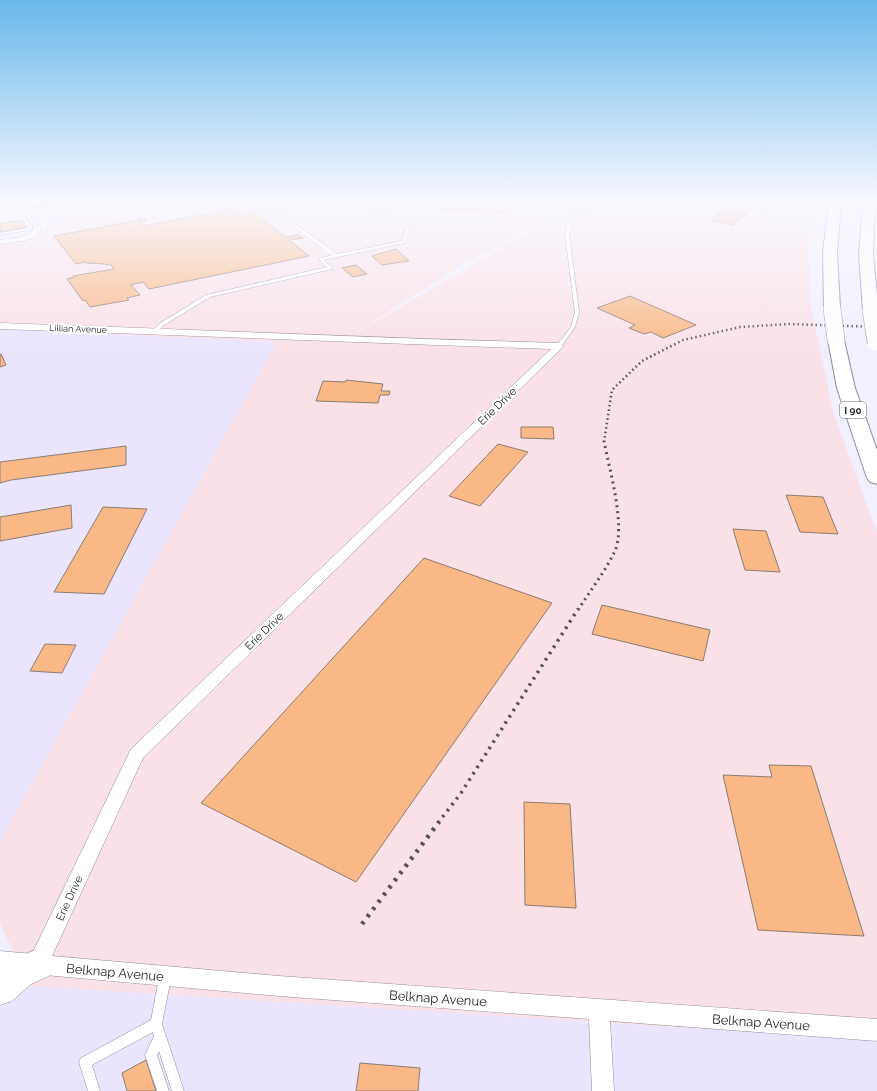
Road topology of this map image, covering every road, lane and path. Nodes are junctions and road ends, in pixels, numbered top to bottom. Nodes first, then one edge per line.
1 (332, 253) edge
2 (351, 253) edge
3 (569, 253) edge
4 (830, 253) edge
5 (866, 253) edge
6 (336, 256) junction
7 (0, 326) edge
8 (155, 331) junction
9 (876, 343) edge
10 (559, 346) junction
11 (877, 478) edge
12 (0, 961) edge
13 (37, 965) junction
14 (166, 976) junction
15 (0, 989) edge
16 (599, 1010) junction
17 (156, 1024) junction
18 (877, 1030) edge
19 (160, 1037) junction
20 (94, 1091) edge
21 (163, 1091) edge
22 (178, 1091) edge
23 (603, 1091) edge

1 - 6 lane
2 - 6 lane
3 - 10 lane
4 - 11 highway, I 90, bridge
5 - 9 highway, bridge
6 - 8 lane
7 - 8 street, Lillian Avenue
8 - 10 street, Lillian Avenue
10 - 13 street, Erie Drive
12 - 13 street, Belknap Avenue
13 - 14 street, Belknap Avenue
13 - 15 main road
14 - 16 street, Belknap Avenue
14 - 17 lane
16 - 18 street, Belknap Avenue
16 - 23 street
17 - 19 lane
17 - 20 lane
19 - 21 lane
19 - 22 lane

